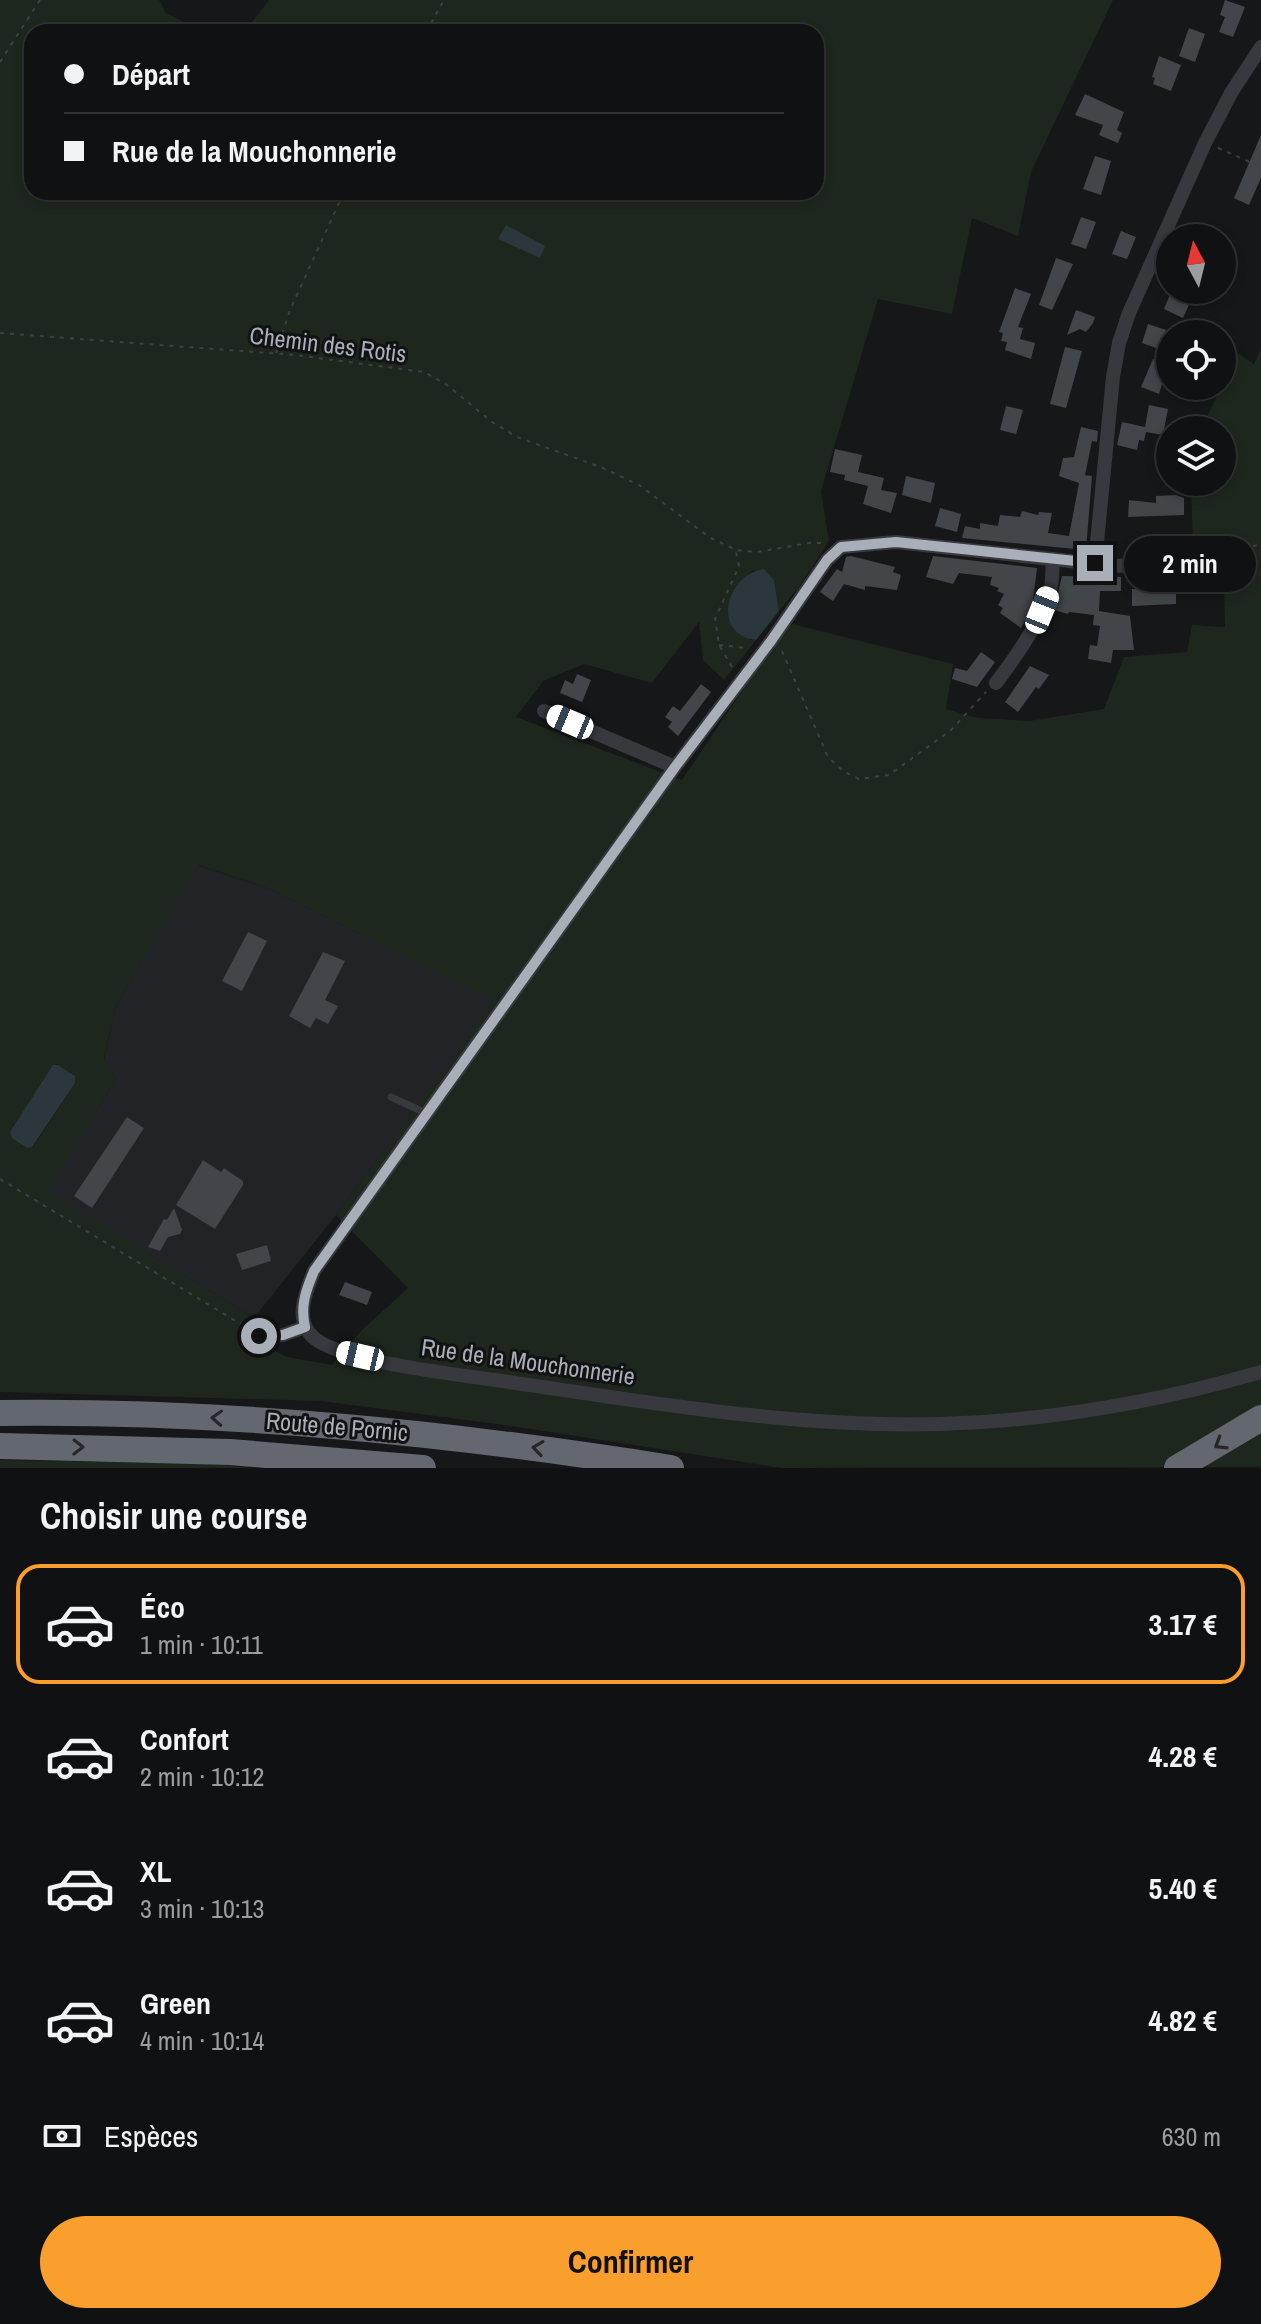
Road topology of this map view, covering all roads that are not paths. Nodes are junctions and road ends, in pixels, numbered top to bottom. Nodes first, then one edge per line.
1 (1261, 47) edge
2 (1230, 549) road end
3 (1053, 559) junction
4 (1095, 563) junction
5 (996, 683) road end
6 (544, 711) dead end
7 (675, 767) junction
8 (391, 1097) dead end
9 (428, 1114) junction
10 (305, 1327) junction
11 (259, 1336) road end
12 (1261, 1372) edge
13 (0, 1413) edge
14 (1261, 1418) edge
15 (0, 1446) edge
16 (423, 1468) edge
17 (671, 1468) edge
18 (1177, 1468) edge

1 - 4 street
2 - 4 street
3 - 4 street
3 - 5 street
3 - 7 street
6 - 7 street
7 - 9 street
8 - 9 lane
9 - 10 street
10 - 11 street
10 - 12 street, Rue de la Mouchonnerie
17 -> 13 highway, Route de Pornic
14 -> 18 highway
15 -> 16 highway, Route de Pornic

